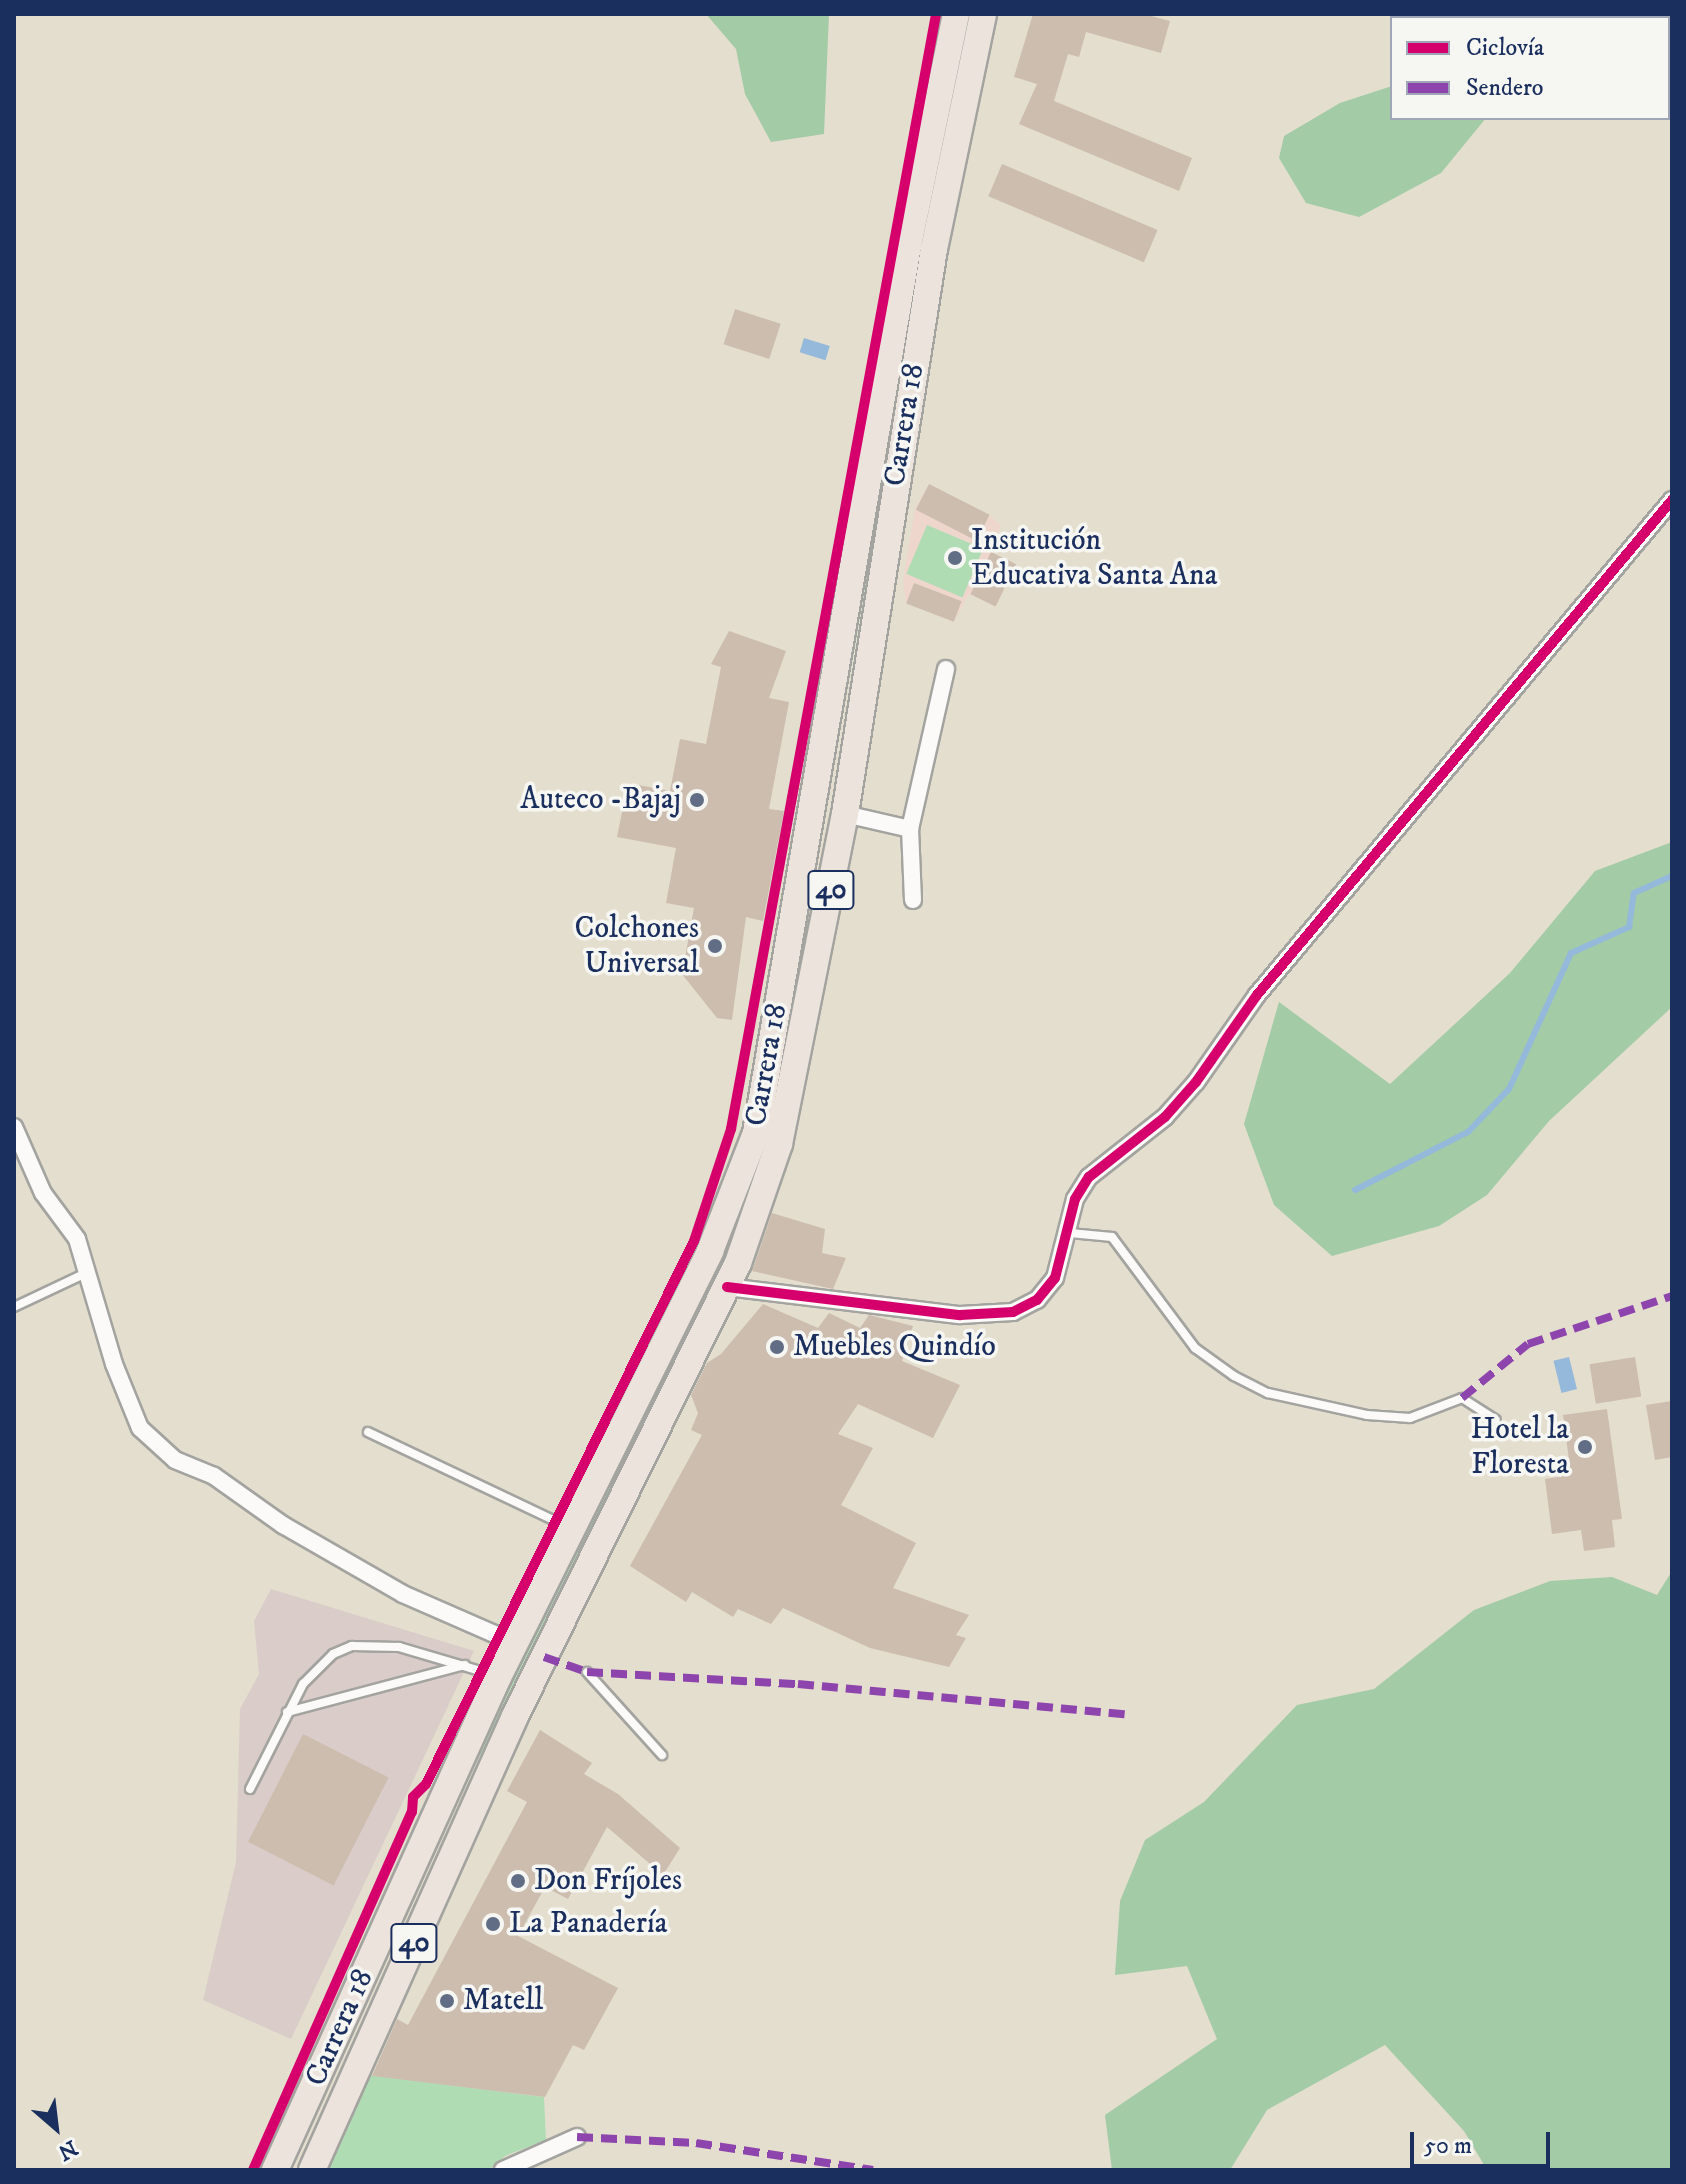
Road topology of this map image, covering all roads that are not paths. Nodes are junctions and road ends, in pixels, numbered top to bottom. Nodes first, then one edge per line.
1 (956, 14) edge
2 (983, 14) edge
3 (1672, 500) edge
4 (946, 669) dead end
5 (845, 814) junction
6 (910, 829) junction
7 (913, 900) dead end
8 (14, 1127) edge
9 (1070, 1233) junction
10 (86, 1273) junction
11 (727, 1287) junction
12 (14, 1307) edge
13 (1496, 1420) dead end
14 (368, 1432) dead end
15 (572, 1530) junction
16 (515, 1643) junction
17 (466, 1664) junction
18 (587, 1672) dead end
19 (498, 1677) junction
20 (287, 1712) junction
21 (662, 1755) dead end
22 (250, 1789) dead end
23 (577, 2137) dead end
24 (275, 2170) edge
25 (312, 2170) edge
26 (503, 2170) edge

1 - 15 main road, Carrera 18 / 40
2 - 5 main road, Carrera 18 / 40
3 - 9 street
4 - 6 street
5 - 6 street
5 - 11 main road, Carrera 18 / 40
6 - 7 street
8 - 10 street
9 - 11 street
9 - 13 lane
10 - 12 lane
10 - 16 street
11 - 25 main road, Carrera 18 / 40
14 - 15 lane
15 - 16 main road, Carrera 18 / 40
16 - 19 main road, Carrera 18 / 40
17 - 19 lane
17 - 20 lane
17 - 20 lane
18 - 21 lane
19 - 24 main road, Carrera 18 / 40
20 - 22 lane
23 - 26 street

